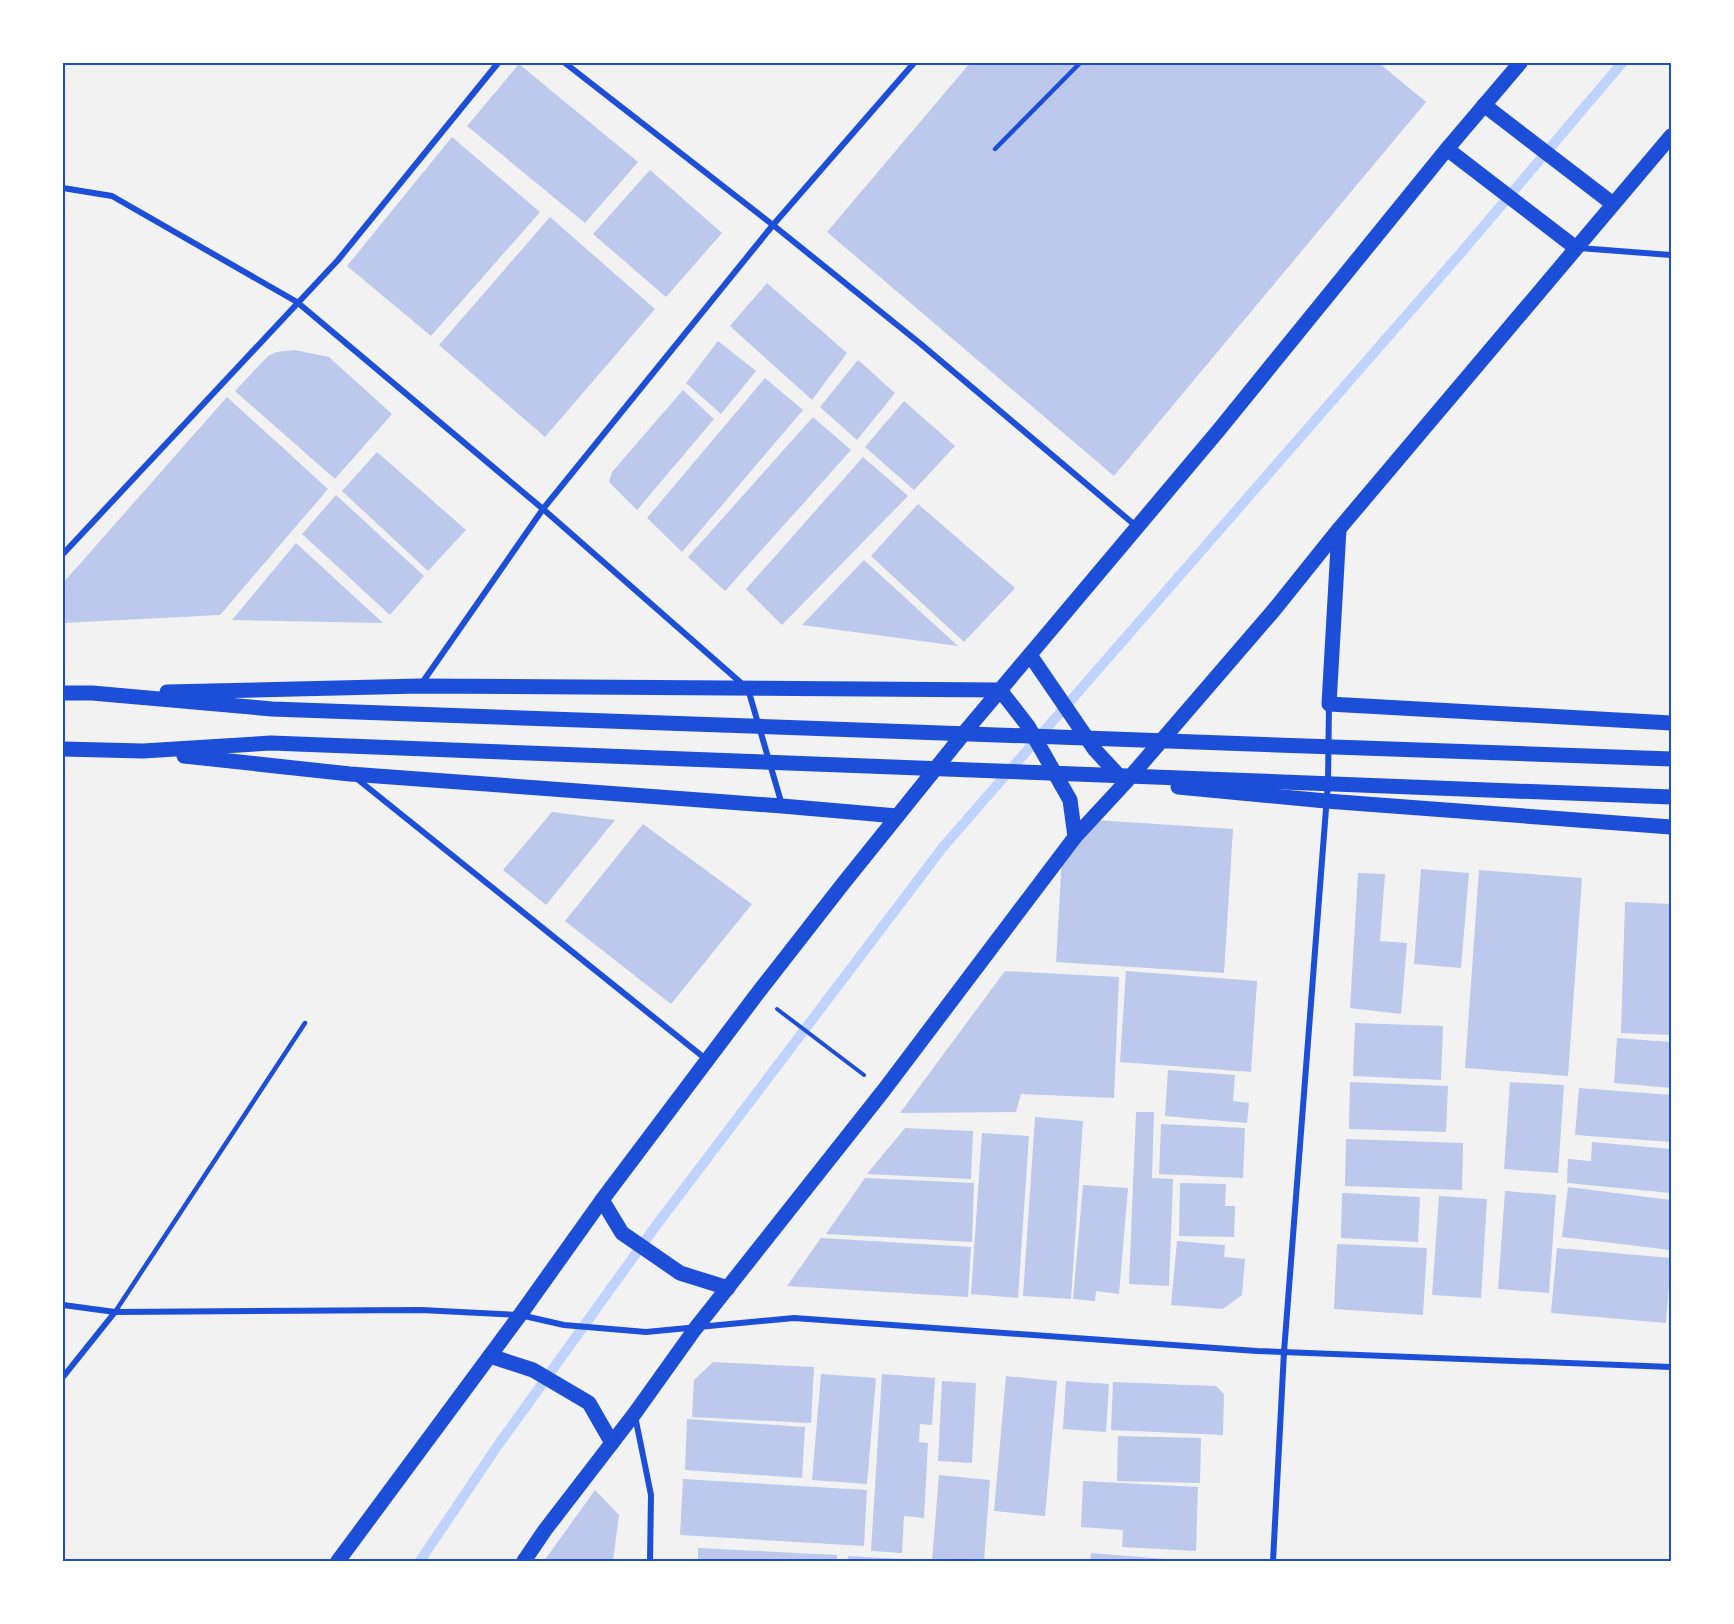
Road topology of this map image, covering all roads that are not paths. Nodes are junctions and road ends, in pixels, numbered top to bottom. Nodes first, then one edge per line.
1 (498, 63) edge
2 (565, 63) edge
3 (914, 63) edge
4 (1080, 63) edge
5 (1520, 63) edge
6 (1484, 105) junction
7 (1671, 136) edge
8 (995, 148) dead end
9 (1447, 149) junction
10 (63, 188) edge
11 (1613, 204) junction
12 (774, 225) junction
13 (1576, 248) junction
14 (1671, 255) edge
15 (297, 302) junction
16 (543, 509) junction
17 (1136, 527) junction
18 (1339, 529) junction
19 (63, 554) edge
20 (1030, 655) junction
21 (420, 686) junction
22 (748, 689) junction
23 (1000, 690) junction
24 (63, 693) edge
25 (92, 693) junction
26 (1329, 704) junction
27 (1671, 723) edge
28 (63, 749) edge
29 (143, 751) junction
30 (1671, 759) edge
31 (350, 774) junction
32 (1125, 783) junction
33 (1671, 797) edge
34 (1326, 801) junction
35 (782, 806) junction
36 (897, 816) junction
37 (1671, 827) edge
38 (1075, 837) junction
39 (305, 1023) dead end
40 (707, 1060) junction
41 (602, 1200) junction
42 (728, 1288) junction
43 (63, 1305) edge
44 (115, 1312) junction
45 (520, 1315) junction
46 (694, 1329) junction
47 (1284, 1352) junction
48 (490, 1356) junction
49 (1671, 1367) edge
50 (63, 1377) edge
51 (635, 1413) junction
52 (612, 1443) junction
53 (338, 1561) edge
54 (524, 1561) edge
55 (650, 1561) edge
56 (1273, 1561) edge

1 - 15 street
2 - 12 street
3 - 12 street
4 - 8 lane
5 - 6 main road
6 - 9 main road
6 - 11 main road
7 - 11 main road
9 - 13 main road
9 - 17 main road
10 - 15 street
11 - 13 main road
12 - 16 street
12 - 17 street
13 - 14 street
13 - 18 main road
15 - 16 street
15 - 19 street
16 - 21 street
16 - 22 street
17 - 20 main road
18 - 26 main road
18 - 32 main road
20 - 23 main road
20 - 32 main road
21 - 22 main road
21 - 25 main road
22 - 23 main road
22 - 35 street
23 - 36 main road
23 - 38 main road
24 - 25 main road
25 - 30 main road
26 - 27 main road
26 - 34 street
28 - 29 main road
29 - 31 main road
29 - 33 main road
31 - 35 main road
31 - 40 street
32 - 34 main road
32 - 38 main road
34 - 37 main road
34 - 47 street
35 - 36 main road
36 - 40 main road
38 - 42 main road
39 - 44 lane
40 - 41 main road
41 - 42 main road
41 - 45 main road
42 - 46 main road
43 - 44 street
44 - 45 street
44 - 50 street
45 - 46 street
45 - 48 main road
46 - 47 street
46 - 51 main road
47 - 49 street
47 - 56 street
48 - 52 main road
48 - 53 main road
51 - 52 main road
51 - 55 street
52 - 54 main road

